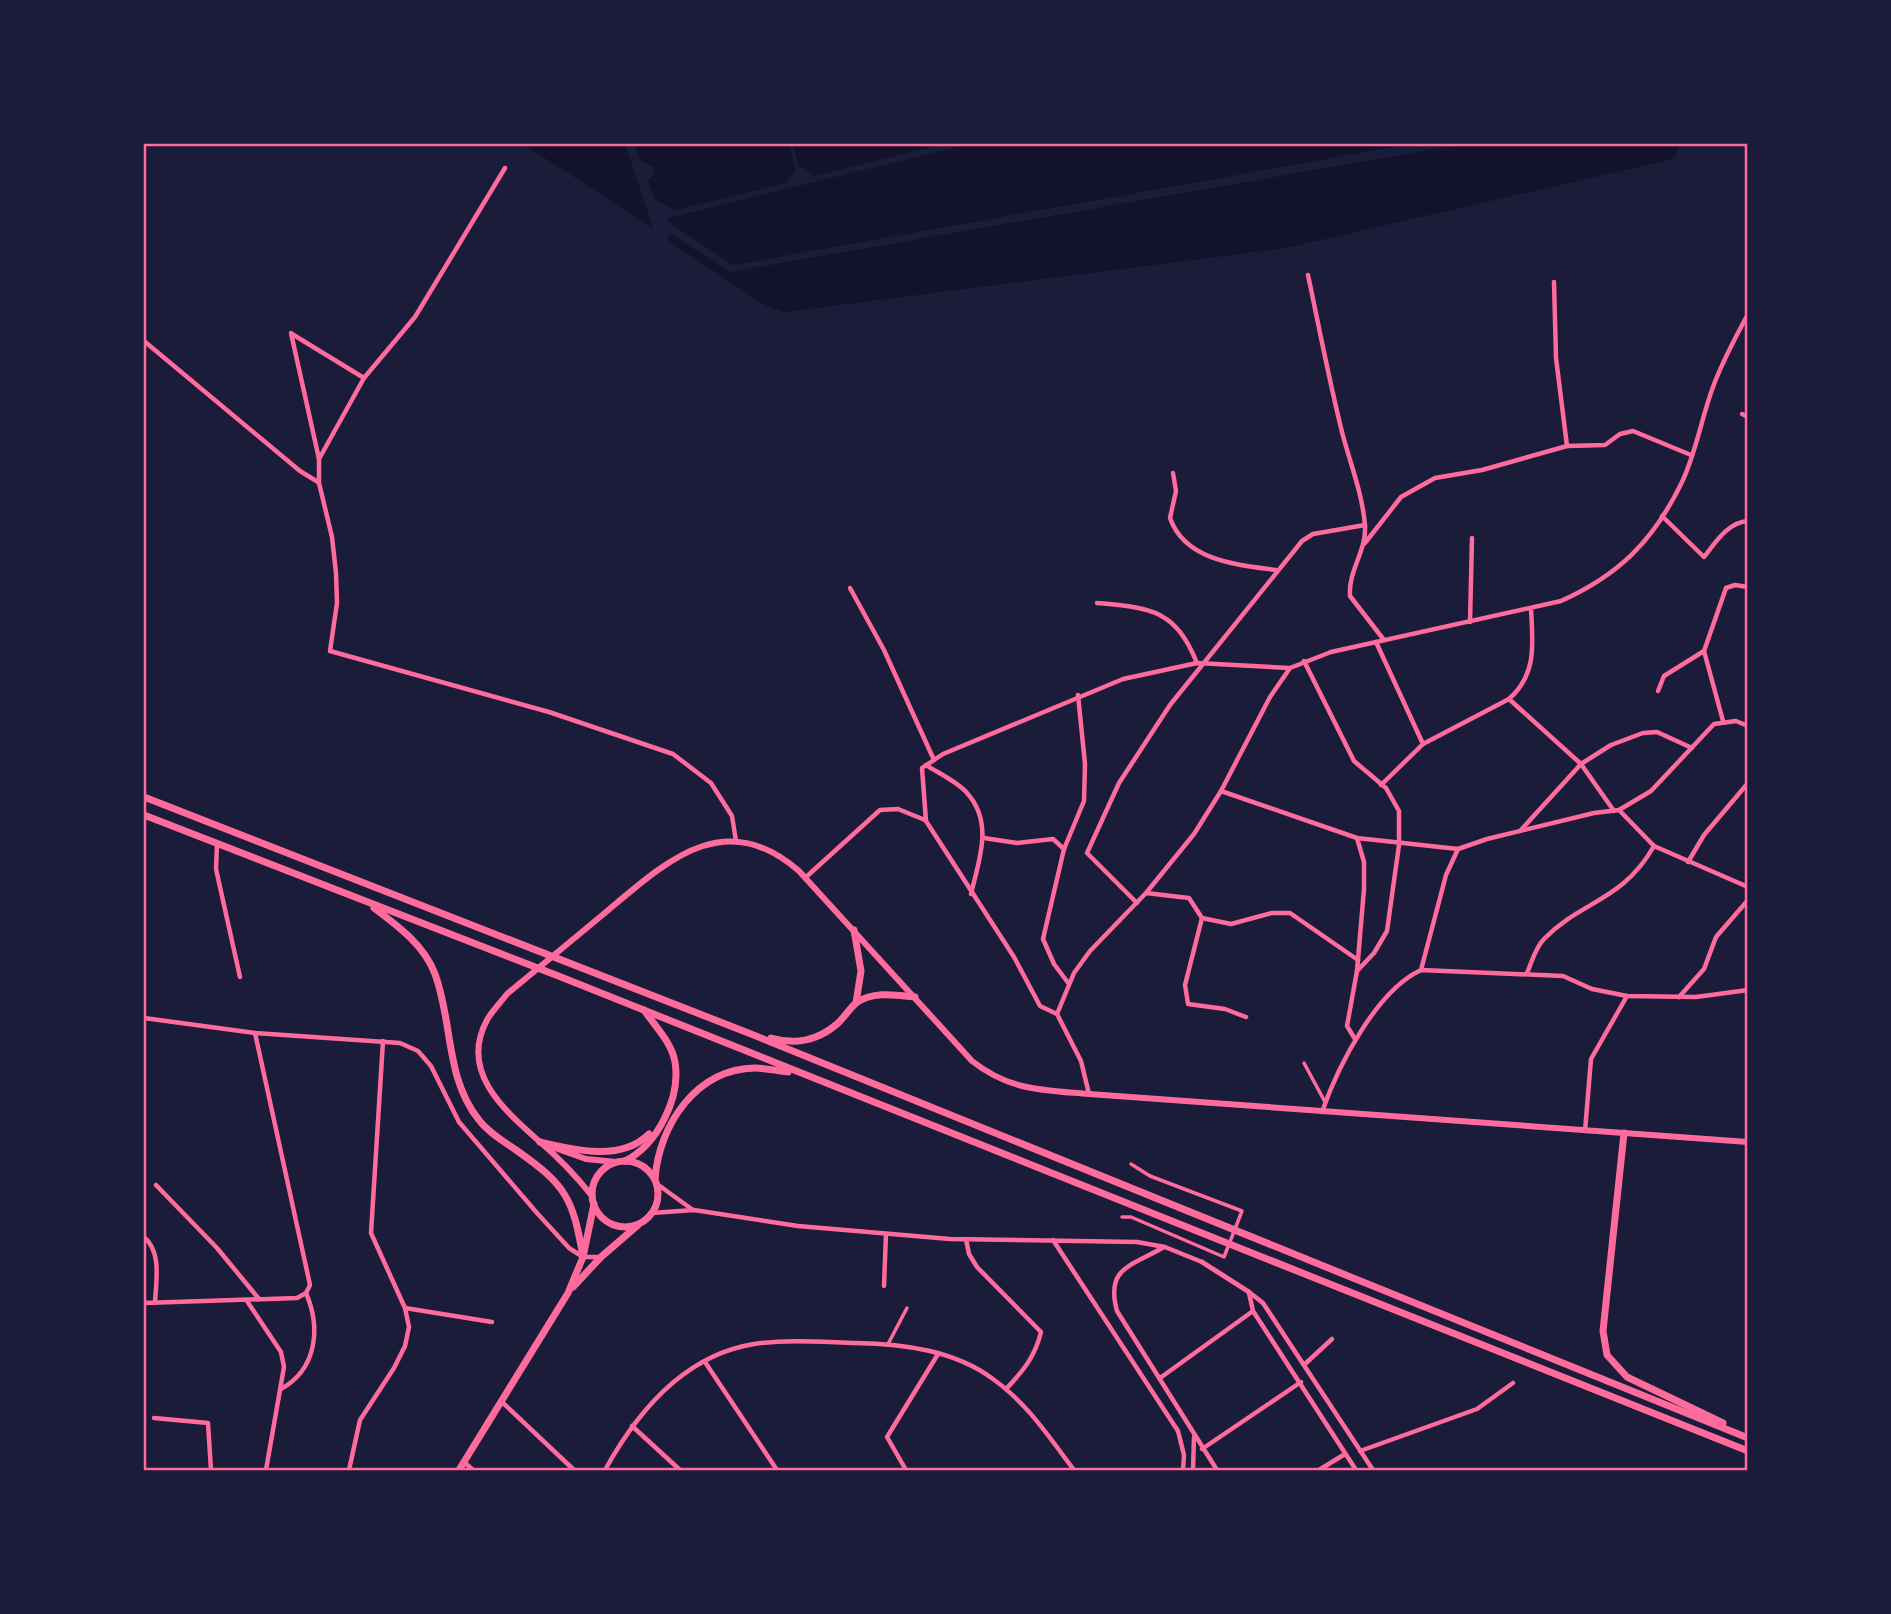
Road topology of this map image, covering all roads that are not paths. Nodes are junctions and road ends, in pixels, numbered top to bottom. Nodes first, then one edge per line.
1 (505, 168) dead end
2 (1308, 275) dead end
3 (1554, 282) dead end
4 (1748, 314) edge
5 (144, 341) edge
6 (364, 378) junction
7 (1567, 446) junction
8 (1691, 455) junction
9 (319, 458) junction
10 (1173, 473) dead end
11 (318, 483) junction
12 (1662, 516) junction
13 (1748, 522) edge
14 (1365, 526) junction
15 (1472, 538) dead end
16 (1365, 544) junction
17 (1276, 570) junction
18 (1748, 587) edge
19 (850, 588) dead end
20 (1097, 603) dead end
21 (1531, 609) junction
22 (1470, 622) junction
23 (1384, 640) junction
24 (1376, 642) junction
25 (1704, 651) junction
26 (1304, 662) junction
27 (1200, 664) junction
28 (1290, 668) junction
29 (1658, 691) dead end
30 (1078, 695) junction
31 (1509, 699) junction
32 (1723, 721) junction
33 (1748, 726) edge
34 (1423, 744) junction
35 (1692, 748) junction
36 (934, 760) junction
37 (1581, 764) junction
38 (926, 765) junction
39 (1748, 783) edge
40 (1381, 785) junction
41 (1221, 791) junction
42 (144, 797) edge
43 (1617, 811) junction
44 (144, 815) edge
45 (926, 821) junction
46 (1521, 831) junction
47 (984, 838) junction
48 (1357, 838) junction
49 (736, 841) junction
50 (217, 844) junction
51 (1399, 845) junction
52 (1654, 846) junction
53 (1064, 849) junction
54 (1458, 849) junction
55 (1688, 862) junction
56 (805, 878) junction
57 (1748, 887) edge
58 (1146, 893) junction
59 (971, 895) junction
60 (1748, 900) edge
61 (365, 902) junction
62 (1137, 903) junction
63 (1202, 918) junction
64 (854, 930) junction
65 (1357, 960) junction
66 (1421, 970) junction
67 (1357, 971) junction
68 (1527, 973) junction
69 (240, 977) dead end
70 (1069, 984) junction
71 (1748, 990) edge
72 (1627, 996) junction
73 (915, 997) junction
74 (1679, 997) junction
75 (856, 1003) junction
76 (644, 1010) junction
77 (1057, 1014) junction
78 (1246, 1017) dead end
79 (144, 1018) edge
80 (255, 1033) junction
81 (751, 1034) junction
82 (1355, 1039) junction
83 (383, 1041) junction
84 (1304, 1063) dead end
85 (796, 1072) junction
86 (1089, 1094) junction
87 (1325, 1102) junction
88 (1322, 1112) junction
89 (663, 1120) junction
90 (1585, 1131) junction
91 (1624, 1133) junction
92 (540, 1142) junction
93 (1748, 1142) edge
94 (625, 1161) junction
95 (616, 1162) junction
96 (1131, 1164) dead end
97 (656, 1182) junction
98 (156, 1185) dead end
99 (593, 1200) junction
100 (694, 1210) junction
101 (652, 1213) junction
102 (1122, 1217) dead end
103 (642, 1223) junction
104 (886, 1234) junction
105 (144, 1237) edge
106 (966, 1239) junction
107 (1053, 1240) junction
108 (1165, 1247) junction
109 (601, 1256) junction
110 (583, 1257) junction
111 (1202, 1262) joint
112 (884, 1286) dead end
113 (1249, 1292) junction
114 (306, 1293) junction
115 (568, 1293) junction
116 (260, 1300) junction
117 (246, 1301) junction
118 (144, 1303) edge
119 (155, 1303) junction
120 (405, 1308) junction
121 (907, 1308) dead end
122 (1253, 1311) junction
123 (492, 1322) dead end
124 (1332, 1339) dead end
125 (888, 1344) junction
126 (939, 1354) junction
127 (705, 1362) junction
128 (1305, 1364) junction
129 (1160, 1378) junction
130 (1301, 1382) junction
131 (1513, 1383) dead end
132 (281, 1389) junction
133 (1006, 1389) junction
134 (501, 1401) junction
135 (154, 1418) dead end
136 (632, 1426) junction
137 (1194, 1436) junction
138 (1748, 1436) edge
139 (1202, 1449) junction
140 (1360, 1451) junction
141 (1748, 1451) edge
142 (1345, 1454) junction
143 (464, 1462) junction
144 (211, 1471) edge
145 (266, 1471) edge
146 (349, 1471) edge
147 (459, 1471) edge
148 (473, 1471) edge
149 (574, 1471) edge
150 (605, 1471) edge
151 (680, 1471) edge
152 (776, 1471) edge
153 (906, 1471) edge
154 (1074, 1471) edge
155 (1183, 1471) edge
156 (1193, 1471) edge
157 (1217, 1471) edge
158 (1319, 1471) edge
159 (1356, 1471) edge
160 (1373, 1471) edge

1 - 6 street
2 - 14 street
3 - 7 street
4 - 8 street
5 - 11 street
6 - 9 street
6 - 9 street
7 - 8 street
7 - 16 street
8 - 12 street
9 - 11 street
10 - 17 street
11 - 49 street
12 - 13 street
12 - 21 street
14 - 16 street
14 - 17 street
15 - 22 street
16 - 23 street
17 - 27 street
18 - 25 street
19 - 36 street
20 - 27 street
21 - 22 street
21 - 31 street
22 - 23 street
23 - 24 street
24 - 26 street
24 - 34 street
25 - 29 street
25 - 32 street
26 - 28 street
26 - 40 street
27 - 28 street
27 - 30 street
27 - 62 street
28 - 41 street
30 - 36 street
30 - 53 street
31 - 34 street
31 - 37 street
32 - 33 street
32 - 35 street
34 - 40 street
35 - 37 street
35 - 43 street
36 - 38 street
37 - 43 street
37 - 46 street
38 - 45 street
38 - 47 street
39 - 55 street
40 - 51 street
41 - 48 street
41 - 58 street
42 - 81 main road
43 - 46 street
43 - 52 street
44 - 50 main road
45 - 56 street
45 - 59 street
46 - 54 street
47 - 53 street
47 - 59 street
48 - 51 street
48 - 65 street
49 - 56 main road
49 - 92 main road
50 - 61 main road
50 - 69 street
51 - 54 street
51 - 67 street
52 - 55 street
52 - 68 street
53 - 70 street
54 - 66 street
55 - 57 street
56 - 64 main road
58 - 62 street
58 - 63 street
59 - 77 street
60 - 74 street
61 - 76 main road
61 - 110 main road
62 - 70 street
63 - 65 street
63 - 78 street
64 - 73 main road
64 - 75 main road
65 - 67 street
66 - 68 street
66 - 82 street
67 - 82 street
68 - 72 street
70 - 77 street
71 - 74 street
72 - 74 street
72 - 90 street
73 - 75 main road
73 - 86 main road
75 - 81 main road
76 - 85 main road
76 - 89 main road
77 - 86 street
79 - 80 street
80 - 83 street
80 - 114 street
81 - 138 main road
82 - 87 street
83 - 110 street
83 - 120 street
84 - 87 street
85 - 97 main road
85 - 141 main road
86 - 88 main road
87 - 88 street
88 - 90 main road
89 - 92 main road
89 - 94 main road
90 - 91 main road
91 - 93 main road
91 - 138 main road
92 - 95 main road
92 - 99 main road
94 - 95 main road
94 - 97 main road
95 - 99 main road
96 - 102 street
97 - 100 street
97 - 101 main road
98 - 116 street
99 - 103 main road
99 - 110 main road
100 - 101 street
100 - 104 street
101 - 103 main road
103 - 109 main road
104 - 106 street
104 - 112 street
105 - 119 street
106 - 107 street
106 - 133 street
107 - 108 street
107 - 155 street
108 - 111 street
108 - 129 street
109 - 110 street
109 - 115 main road
110 - 115 main road
111 - 113 street
113 - 122 street
113 - 128 street
114 - 116 street
114 - 132 street
115 - 134 main road
116 - 117 street
117 - 119 street
117 - 132 street
118 - 119 street
120 - 123 street
120 - 146 street
121 - 125 street
122 - 129 street
122 - 130 street
124 - 128 street
125 - 126 street
125 - 127 street
126 - 133 street
126 - 153 street
127 - 136 street
127 - 152 street
128 - 140 street
129 - 137 street
130 - 139 street
130 - 142 street
131 - 140 street
132 - 145 street
133 - 154 street
134 - 143 main road
134 - 149 street
135 - 144 street
136 - 150 street
136 - 151 street
137 - 139 street
137 - 156 street
139 - 157 street
140 - 160 street
142 - 158 street
142 - 159 street
143 - 147 main road
143 - 148 street

